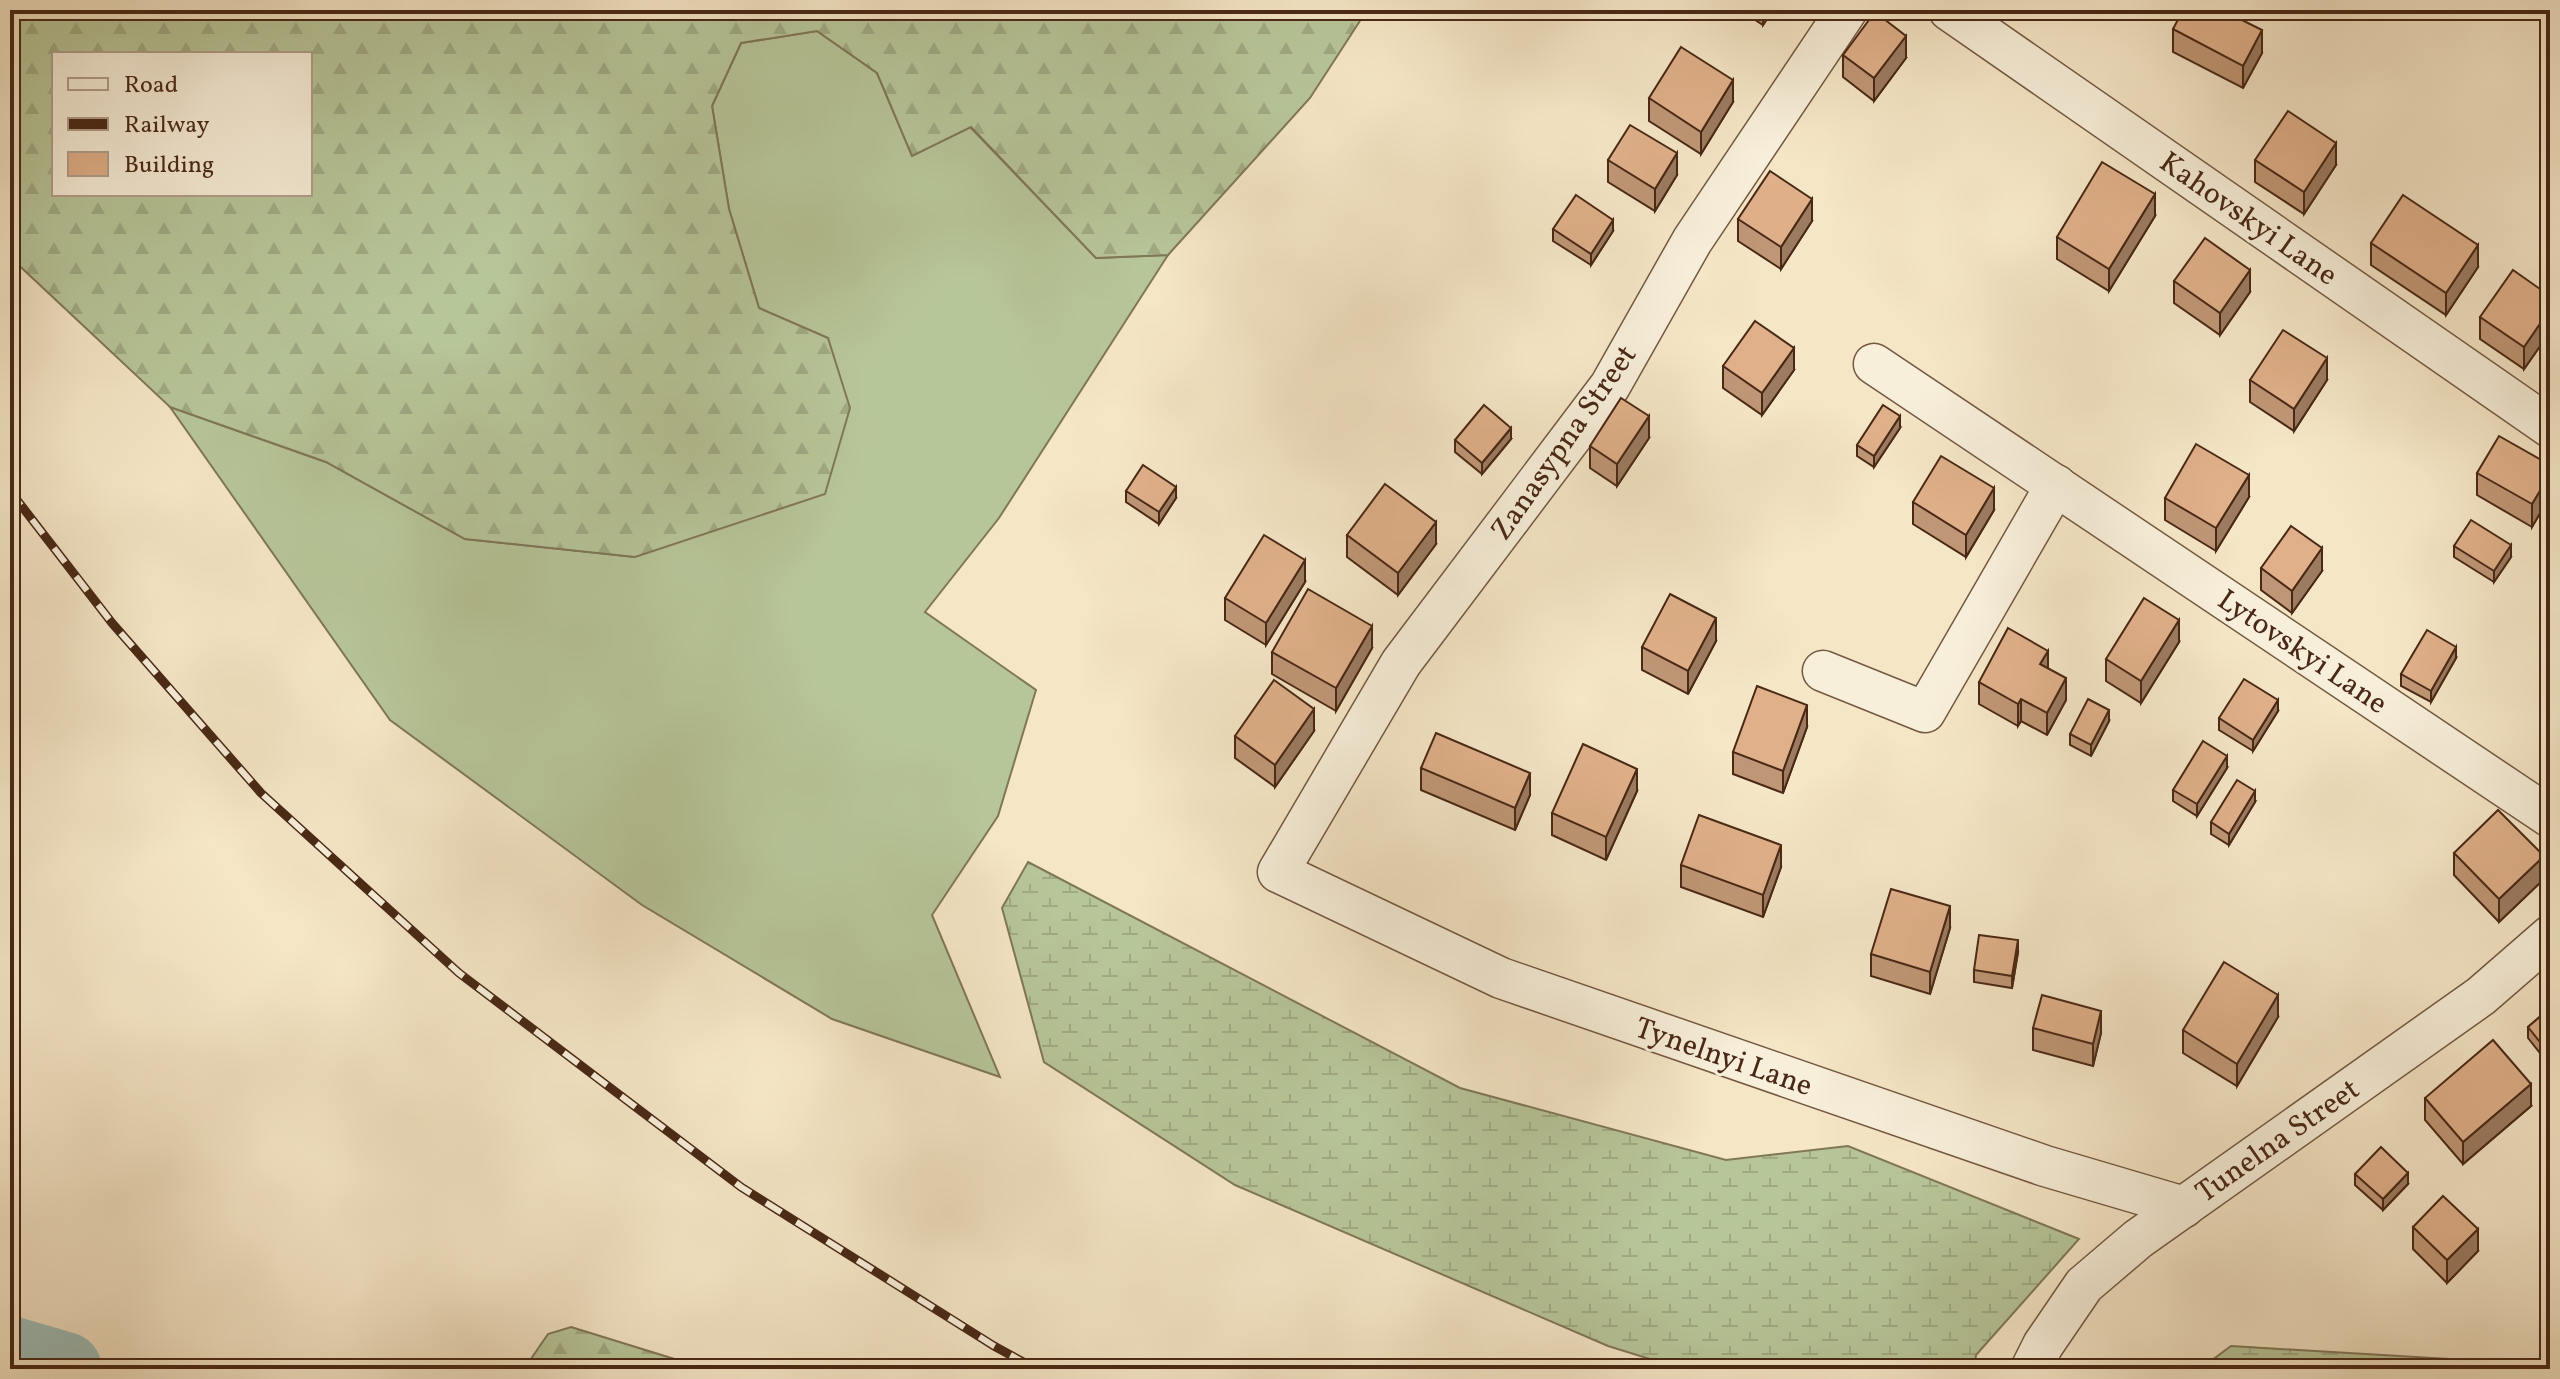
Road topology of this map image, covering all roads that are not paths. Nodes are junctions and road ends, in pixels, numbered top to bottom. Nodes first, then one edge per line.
1 (1847, 10) edge
2 (1949, 10) edge
3 (1874, 364) dead end
4 (2550, 427) edge
5 (2056, 485) junction
6 (1823, 671) dead end
7 (2550, 817) edge
8 (1278, 872) joint
9 (2550, 936) edge
10 (2184, 1207) junction
11 (2031, 1369) edge

1 - 8 street, Zanasypna Street
2 - 4 street, Kahovskyi Lane
3 - 5 street, Lytovskyi Lane
5 - 6 street
5 - 7 street, Lytovskyi Lane
8 - 10 street, Tynelnyi Lane
9 - 10 street, Tunelna Street
10 - 11 street, Tunelna Street

